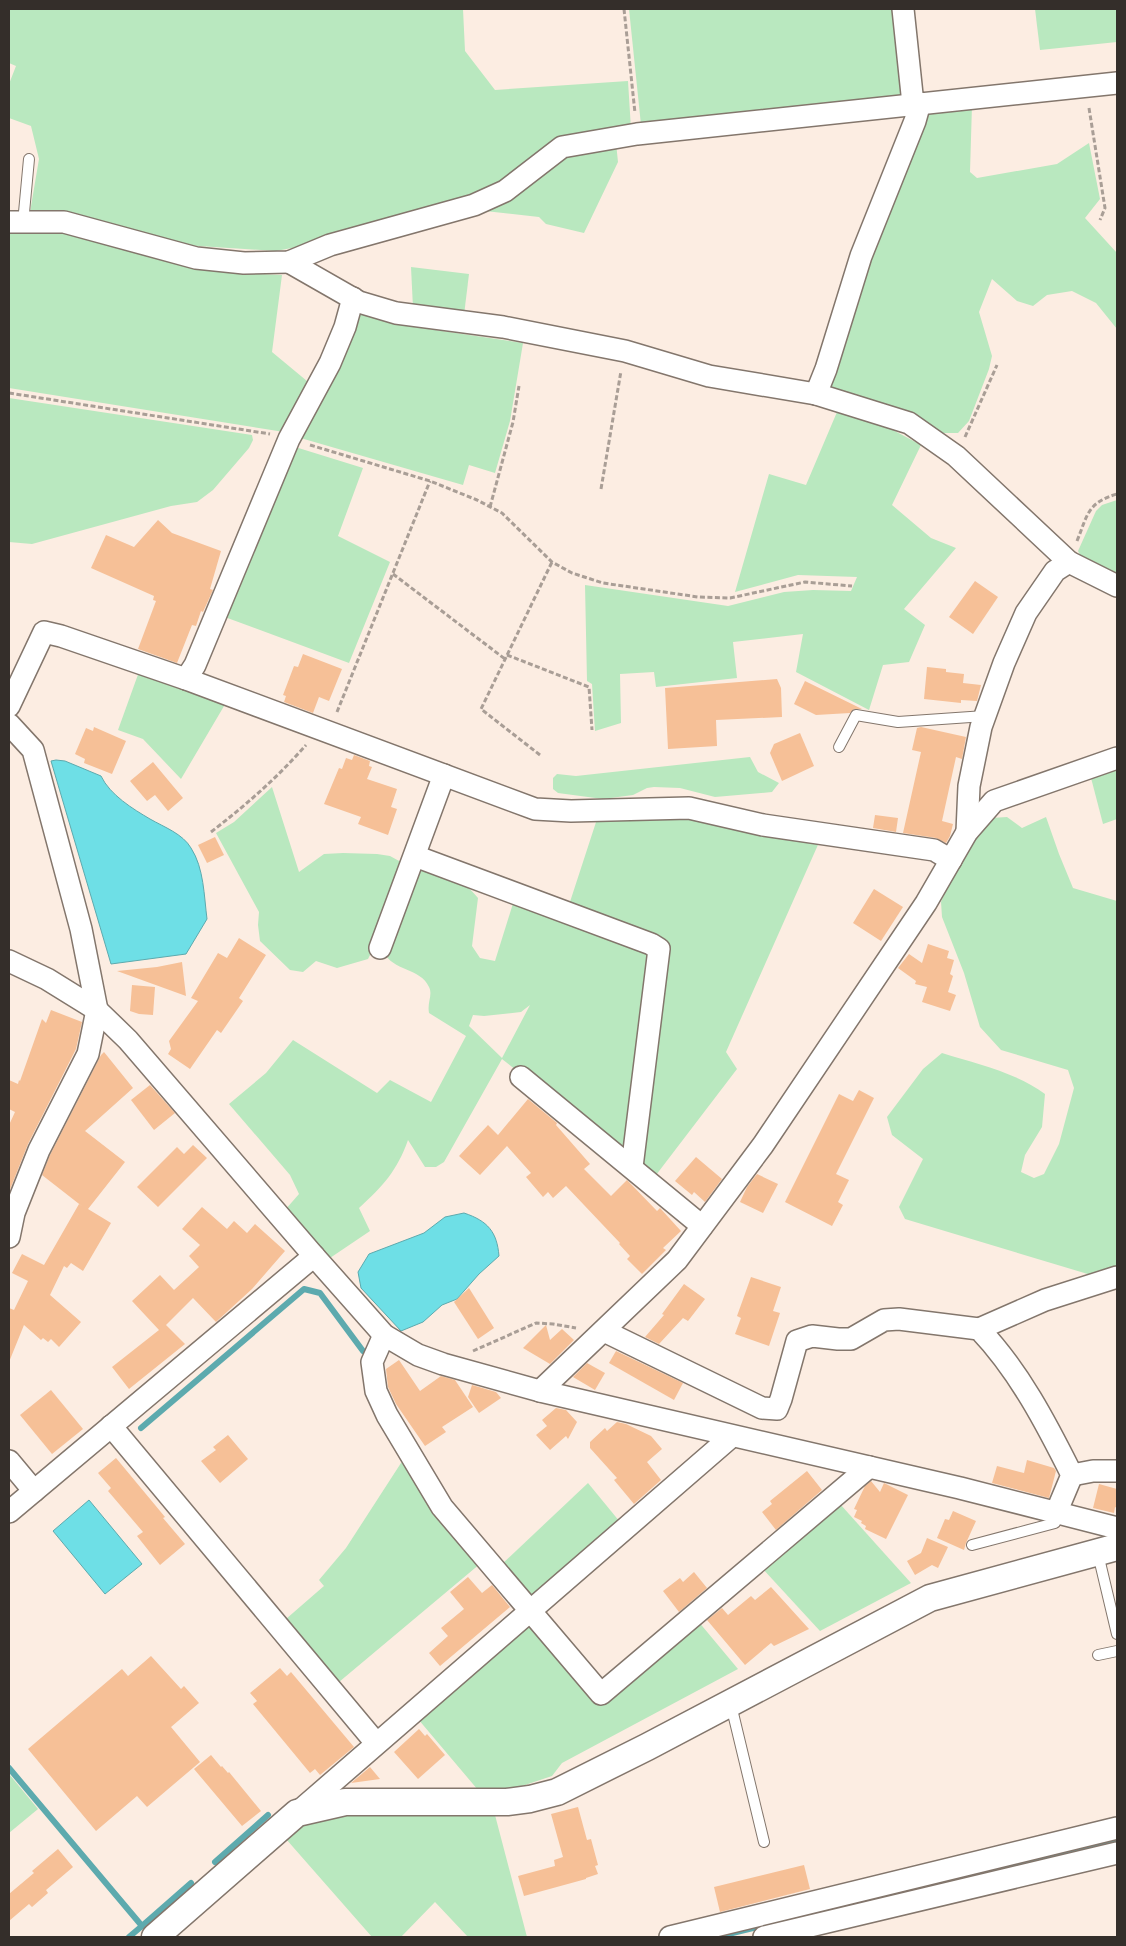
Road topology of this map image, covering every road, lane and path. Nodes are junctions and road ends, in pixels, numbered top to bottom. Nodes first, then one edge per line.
1 (624, 9) edge
2 (903, 9) edge
3 (1117, 83) edge
4 (1084, 86) junction
5 (917, 104) junction
6 (637, 134) junction
7 (29, 159) dead end
8 (1100, 220) dead end
9 (16, 222) edge
10 (289, 262) junction
11 (353, 298) junction
12 (625, 352) junction
13 (997, 364) dead end
14 (519, 386) dead end
15 (9, 393) edge
16 (816, 394) junction
17 (288, 439) junction
18 (956, 456) junction
19 (430, 481) junction
20 (601, 489) dead end
21 (1117, 494) edge
22 (490, 507) junction
23 (552, 562) junction
24 (1069, 562) junction
25 (393, 574) junction
26 (852, 586) dead end
27 (1117, 586) edge
28 (507, 655) junction
29 (505, 659) junction
30 (186, 679) junction
31 (9, 706) edge
32 (985, 716) junction
33 (9, 724) edge
34 (323, 730) junction
35 (592, 730) dead end
36 (839, 746) dead end
37 (540, 755) dead end
38 (1117, 758) edge
39 (444, 775) junction
40 (211, 832) dead end
41 (967, 832) junction
42 (415, 856) junction
43 (951, 860) junction
44 (380, 948) dead end
45 (9, 961) edge
46 (97, 1010) junction
47 (520, 1077) dead end
48 (632, 1167) junction
49 (702, 1226) junction
50 (9, 1237) edge
51 (314, 1256) junction
52 (1117, 1277) edge
53 (979, 1328) junction
54 (602, 1332) junction
55 (384, 1335) junction
56 (443, 1364) junction
57 (540, 1390) junction
58 (111, 1426) junction
59 (732, 1436) junction
60 (9, 1461) edge
61 (869, 1467) junction
62 (1117, 1471) edge
63 (1072, 1476) junction
64 (34, 1491) junction
65 (10, 1508) edge
66 (1056, 1513) junction
67 (1117, 1528) edge
68 (972, 1545) dead end
69 (1108, 1550) edge
70 (530, 1610) junction
71 (1117, 1634) edge
72 (1117, 1651) edge
73 (1098, 1655) dead end
74 (731, 1704) junction
75 (376, 1743) junction
76 (297, 1813) junction
77 (1117, 1828) edge
78 (764, 1842) dead end
79 (1117, 1853) edge
80 (155, 1937) edge
81 (670, 1937) edge
82 (764, 1937) edge

1 - 6 path
2 - 5 street
3 - 4 street
4 - 5 street
4 - 8 path
5 - 6 street
5 - 16 street
6 - 10 street
7 - 9 lane
9 - 10 street
10 - 11 street
11 - 12 street
11 - 17 street
12 - 16 street
12 - 20 path
13 - 18 path
14 - 22 path
15 - 17 path
16 - 18 street
17 - 19 path
17 - 30 street
18 - 24 street
19 - 22 path
19 - 25 path
21 - 24 path
22 - 23 path
23 - 26 path
23 - 28 path
24 - 27 street
24 - 32 street
25 - 29 path
25 - 34 path
28 - 29 path
28 - 35 path
29 - 37 path
30 - 31 street
30 - 34 street
32 - 36 lane
32 - 41 street
33 - 46 street
34 - 39 street
34 - 40 path
38 - 41 street
39 - 42 street
39 - 43 street
41 - 43 street
42 - 44 street
42 - 48 street
43 - 49 street
45 - 46 street
46 - 50 street
46 - 51 street
47 - 48 street
48 - 49 street
49 - 54 street
51 - 55 street
51 - 58 street
52 - 53 street
53 - 54 street
53 - 63 street
54 - 56 path
54 - 57 street
55 - 56 street
55 - 70 street
56 - 57 street
57 - 59 street
58 - 64 street
58 - 75 street
59 - 61 street
59 - 70 street
60 - 64 street
61 - 66 street
61 - 70 street
62 - 63 street
63 - 66 street
64 - 65 street
66 - 67 street
66 - 68 lane
69 - 71 lane
69 - 74 street
70 - 75 street
72 - 73 lane
74 - 76 street
74 - 78 lane
75 - 76 street
76 - 80 street
77 - 81 street
79 - 82 street

